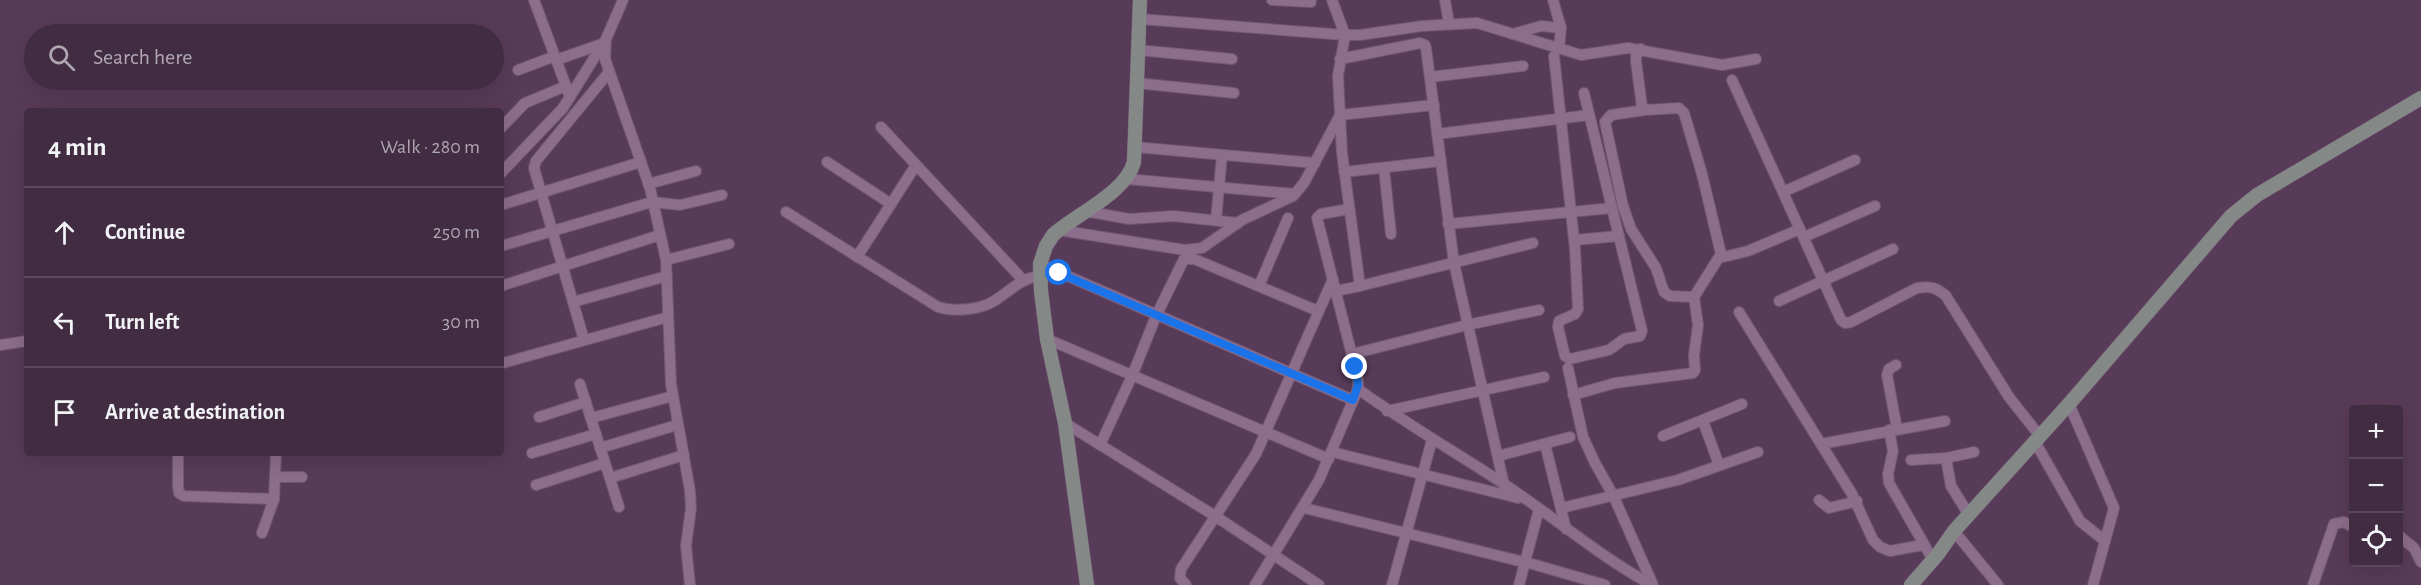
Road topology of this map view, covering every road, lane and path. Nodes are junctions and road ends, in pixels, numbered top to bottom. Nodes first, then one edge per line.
1 (534, 0) edge
2 (623, 0) edge
3 (1140, 0) edge
4 (1272, 0) edge
5 (1332, 0) edge
6 (1445, 0) edge
7 (1553, 0) edge
8 (1311, 2) dead end
9 (1140, 20) junction
10 (1449, 24) junction
11 (1561, 28) junction
12 (1512, 34) junction
13 (1345, 35) junction
14 (604, 41) junction
15 (1138, 50) junction
16 (1641, 50) junction
17 (1557, 53) junction
18 (556, 58) junction
19 (1232, 59) dead end
20 (1340, 59) junction
21 (1756, 59) dead end
22 (1523, 66) dead end
23 (518, 70) dead end
24 (609, 72) junction
25 (1430, 77) junction
26 (1732, 80) dead end
27 (1136, 83) junction
28 (568, 91) junction
29 (1234, 93) dead end
30 (1584, 93) dead end
31 (2421, 98) edge
32 (1434, 105) junction
33 (1645, 110) junction
34 (1340, 115) junction
35 (1589, 115) junction
36 (1561, 119) junction
37 (504, 125) edge
38 (881, 128) dead end
39 (1437, 134) junction
40 (1135, 147) junction
41 (1222, 155) junction
42 (1855, 160) dead end
43 (1441, 161) junction
44 (641, 162) junction
45 (827, 162) dead end
46 (1314, 163) junction
47 (916, 165) junction
48 (1384, 168) junction
49 (504, 170) edge
50 (696, 171) dead end
51 (1344, 172) junction
52 (1127, 179) junction
53 (648, 184) junction
54 (1219, 187) junction
55 (1784, 192) junction
56 (541, 193) junction
57 (1295, 194) junction
58 (722, 195) dead end
59 (652, 202) junction
60 (504, 204) edge
61 (891, 204) junction
62 (1875, 206) dead end
63 (1612, 208) junction
64 (1349, 209) junction
65 (1571, 210) junction
66 (1085, 211) junction
67 (786, 212) dead end
68 (1288, 218) dead end
69 (1216, 220) junction
70 (1238, 223) junction
71 (1448, 224) junction
72 (1058, 230) junction
73 (552, 231) junction
74 (1802, 233) junction
75 (1390, 234) dead end
76 (660, 235) junction
77 (1619, 236) junction
78 (1574, 240) junction
79 (1533, 243) dead end
80 (729, 244) dead end
81 (504, 245) edge
82 (1893, 249) dead end
83 (857, 257) junction
84 (1719, 258) junction
85 (666, 260) junction
86 (1454, 263) junction
87 (562, 266) junction
88 (1040, 270) junction
89 (667, 276) junction
90 (1333, 279) junction
91 (1023, 280) junction
92 (1824, 281) junction
93 (504, 285) edge
94 (1259, 286) junction
95 (1360, 286) junction
96 (1336, 291) junction
97 (1694, 297) junction
98 (1779, 301) dead end
99 (573, 302) junction
100 (1539, 310) dead end
101 (1318, 311) junction
102 (1739, 312) dead end
103 (1156, 315) junction
104 (668, 316) junction
105 (1467, 325) junction
106 (1047, 339) junction
107 (584, 340) junction
108 (24, 341) edge
109 (0, 345) edge
110 (1352, 354) junction
111 (504, 363) edge
112 (1896, 365) dead end
113 (1568, 368) dead end
114 (1291, 373) junction
115 (1132, 376) junction
116 (1544, 377) dead end
117 (580, 384) dead end
118 (1358, 389) junction
119 (1483, 390) junction
120 (1573, 395) junction
121 (673, 396) junction
122 (1353, 400) junction
123 (586, 402) junction
124 (1742, 404) dead end
125 (2069, 404) junction
126 (1387, 411) junction
127 (539, 417) dead end
128 (591, 418) junction
129 (1703, 421) junction
130 (1945, 421) dead end
131 (1065, 423) junction
132 (677, 425) junction
133 (1893, 430) junction
134 (1266, 431) junction
135 (596, 434) junction
136 (1663, 436) dead end
137 (1570, 437) dead end
138 (2037, 438) junction
139 (1432, 440) junction
140 (1545, 444) junction
141 (1821, 444) junction
142 (1100, 445) junction
143 (600, 448) junction
144 (1758, 452) dead end
145 (1974, 452) dead end
146 (532, 453) dead end
147 (684, 455) junction
148 (178, 456) edge
149 (276, 456) edge
150 (1331, 456) junction
151 (1498, 456) junction
152 (1946, 458) junction
153 (1911, 460) dead end
154 (605, 463) junction
155 (1719, 465) junction
156 (1423, 474) junction
157 (276, 477) junction
158 (302, 477) dead end
159 (610, 478) junction
160 (536, 485) dead end
161 (1504, 485) junction
162 (1612, 495) junction
163 (274, 499) junction
164 (1525, 500) junction
165 (1819, 501) dead end
166 (1857, 501) junction
167 (619, 507) dead end
168 (1304, 508) junction
169 (1561, 508) junction
170 (1539, 509) junction
171 (1970, 515) junction
172 (1215, 516) junction
173 (2349, 525) edge
174 (1566, 529) junction
175 (1954, 531) junction
176 (262, 533) dead end
177 (1407, 533) junction
178 (2403, 539) edge
179 (2105, 541) junction
180 (1923, 545) junction
181 (1273, 555) junction
182 (1933, 560) junction
183 (1524, 562) junction
184 (2421, 562) edge
185 (1913, 584) edge
186 (690, 585) edge
187 (1087, 585) edge
188 (1186, 585) edge
189 (1255, 585) edge
190 (1319, 585) edge
191 (1392, 585) edge
192 (1518, 585) edge
193 (1605, 585) edge
194 (1652, 585) edge
195 (1998, 585) edge
196 (2092, 585) edge
197 (2313, 585) edge

1 - 18 street
2 - 14 street
3 - 9 street
4 - 8 street
5 - 13 street
6 - 10 street
7 - 11 street
9 - 13 street
9 - 15 street
10 - 12 street
10 - 13 street
11 - 12 street
11 - 17 street
12 - 17 street
13 - 20 street
14 - 18 street
14 - 24 street
14 - 28 street
15 - 19 street
15 - 27 street
16 - 17 street
16 - 21 street
16 - 33 street
17 - 36 street
18 - 23 street
18 - 28 street
20 - 25 street
20 - 34 street
22 - 25 street
24 - 44 street
24 - 56 street
25 - 32 street
26 - 55 street
27 - 29 street
27 - 40 street
28 - 37 street
28 - 49 street
30 - 35 street
31 - 125 street
32 - 34 street
32 - 39 street
33 - 84 street
33 - 97 street
34 - 46 street
34 - 51 street
35 - 36 street
35 - 63 street
36 - 39 street
36 - 65 street
38 - 47 street
39 - 43 street
40 - 41 street
40 - 52 street
41 - 46 street
41 - 54 street
42 - 55 street
43 - 48 street
43 - 71 street
44 - 53 street
44 - 56 street
45 - 61 street
46 - 57 street
47 - 61 street
47 - 91 street
48 - 51 street
48 - 75 street
50 - 53 street
51 - 64 street
52 - 54 street
52 - 66 street
53 - 59 street
54 - 57 street
54 - 69 street
55 - 74 street
56 - 60 street
56 - 73 street
57 - 70 street
58 - 59 street
59 - 73 street
59 - 76 street
61 - 83 street
62 - 74 street
63 - 65 street
63 - 77 street
64 - 90 street
64 - 95 street
65 - 71 street
65 - 78 street
66 - 69 street
66 - 72 street
67 - 83 street
68 - 94 street
69 - 70 street
70 - 72 street
71 - 86 street
72 - 88 street
73 - 81 street
73 - 87 street
74 - 84 street
74 - 92 street
76 - 85 street
76 - 87 street
77 - 78 street
77 - 78 street
79 - 86 street
80 - 85 street
82 - 92 street
83 - 91 street
84 - 97 street
85 - 89 street
86 - 95 street
86 - 105 street
87 - 93 street
87 - 99 street
88 - 91 street
88 - 103 street
88 - 106 street
89 - 99 street
89 - 104 street
90 - 96 street
90 - 101 street
92 - 98 street
92 - 138 street
94 - 101 street
94 - 103 street
95 - 96 street
96 - 110 street
97 - 120 street
99 - 107 street
100 - 105 street
101 - 114 street
102 - 141 street
103 - 114 street
103 - 115 street
104 - 107 street
104 - 121 street
105 - 110 street
105 - 119 street
106 - 115 street
106 - 131 street
107 - 111 street
108 - 109 street
110 - 118 street
112 - 133 street
113 - 120 street
114 - 122 street
114 - 134 street
115 - 134 street
115 - 142 street
116 - 119 street
117 - 123 street
118 - 122 street
118 - 126 street
119 - 126 street
119 - 151 street
120 - 162 street
121 - 128 street
121 - 132 street
122 - 150 street
123 - 127 street
123 - 128 street
124 - 129 street
125 - 138 street
125 - 179 street
126 - 139 street
128 - 135 street
129 - 136 street
129 - 155 street
130 - 133 street
131 - 142 street
131 - 187 street
132 - 143 street
132 - 147 street
133 - 141 street
133 - 180 street
134 - 150 street
134 - 172 street
135 - 143 street
135 - 146 street
137 - 140 street
138 - 171 street
138 - 179 street
139 - 156 street
139 - 161 street
140 - 151 street
140 - 169 street
141 - 166 street
142 - 172 street
143 - 154 street
144 - 155 street
145 - 152 street
147 - 159 street
147 - 186 street
148 - 163 street
149 - 157 street
150 - 156 street
150 - 168 street
151 - 161 street
152 - 153 street
152 - 171 street
154 - 159 street
154 - 160 street
155 - 162 street
156 - 164 street
156 - 177 street
157 - 158 street
157 - 163 street
159 - 167 street
161 - 164 street
162 - 169 street
162 - 194 street
163 - 176 street
164 - 170 street
165 - 166 street
166 - 180 street
168 - 177 street
168 - 181 street
169 - 174 street
170 - 174 street
170 - 183 street
171 - 175 street
172 - 181 street
172 - 188 street
173 - 197 street
174 - 194 street
175 - 182 street
175 - 195 street
177 - 183 street
177 - 191 street
178 - 184 street
179 - 196 street
180 - 182 street
181 - 189 street
181 - 190 street
182 - 185 street
183 - 192 street
183 - 193 street

